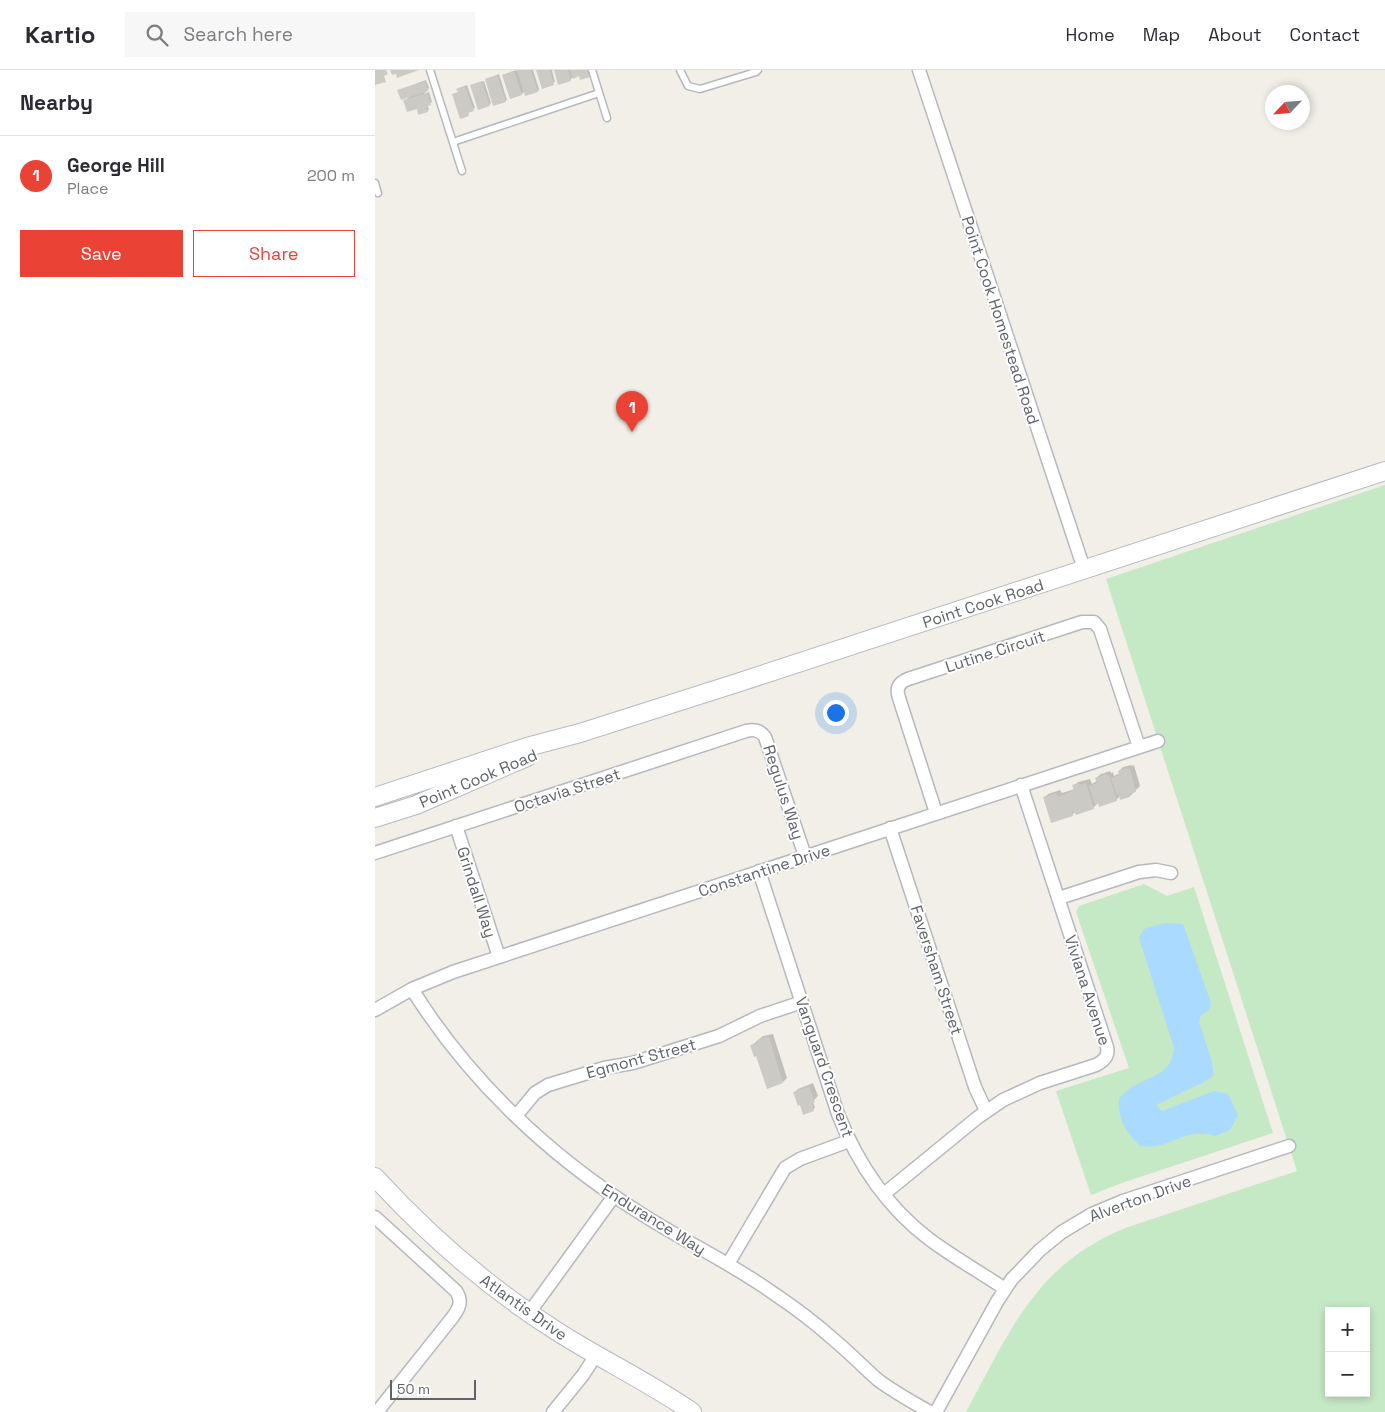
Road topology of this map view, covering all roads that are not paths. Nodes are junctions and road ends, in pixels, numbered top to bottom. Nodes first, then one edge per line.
1 (430, 70) edge
2 (591, 70) edge
3 (680, 70) edge
4 (757, 70) edge
5 (919, 70) edge
6 (599, 93) junction
7 (607, 118) dead end
8 (453, 142) junction
9 (462, 171) dead end
10 (375, 184) edge
11 (378, 193) dead end
12 (1385, 471) edge
13 (1084, 570) junction
14 (759, 731) joint
15 (580, 733) junction
16 (1158, 741) dead end
17 (1139, 747) junction
18 (1021, 785) junction
19 (375, 797) edge
20 (936, 813) junction
21 (375, 818) edge
22 (456, 826) junction
23 (890, 828) junction
24 (375, 853) edge
25 (805, 856) junction
26 (759, 871) junction
27 (1171, 873) dead end
28 (1059, 898) junction
29 (499, 957) junction
30 (412, 989) junction
31 (802, 1002) junction
32 (375, 1010) edge
33 (986, 1111) junction
34 (516, 1116) junction
35 (849, 1141) junction
36 (1289, 1146) dead end
37 (375, 1177) edge
38 (884, 1194) junction
39 (615, 1196) junction
40 (375, 1217) edge
41 (728, 1264) junction
42 (1005, 1289) junction
43 (529, 1313) junction
44 (596, 1355) junction
45 (377, 1412) edge
46 (553, 1412) edge
47 (692, 1412) edge
48 (929, 1412) edge
49 (936, 1412) edge

1 - 8 lane
2 - 6 lane
3 - 4 lane
5 - 13 street, Point Cook Homestead Road
6 - 7 lane
6 - 8 lane
8 - 9 lane
10 - 11 lane
12 - 13 main road, Point Cook Road
13 - 15 main road, Point Cook Road
14 - 22 street, Octavia Street
14 - 25 street, Regulus Way
15 - 19 main road, Point Cook Road
15 - 21 main road, Point Cook Road
16 - 17 street, Constantine Drive
17 - 18 street, Constantine Drive
17 - 20 street, Lutine Circuit
18 - 20 street, Constantine Drive
18 - 28 street, Viviana Avenue
20 - 23 street, Constantine Drive
22 - 24 street, Octavia Street
22 - 29 street, Grindall Way
23 - 25 street, Constantine Drive
23 - 33 street, Faversham Street
25 - 26 street, Constantine Drive
26 - 29 street, Constantine Drive
26 - 31 street, Vanguard Crescent
27 - 28 street
28 - 33 street, Viviana Avenue
29 - 30 street, Constantine Drive
30 - 32 street, Constantine Drive
30 - 34 street, Endurance Way
31 - 34 street, Egmont Street
31 - 35 street, Vanguard Crescent
33 - 38 street, Viviana Avenue
34 - 39 street, Endurance Way
35 - 38 street, Vanguard Crescent
35 - 41 street
36 - 42 street, Alverton Drive
37 - 43 main road, Atlantis Drive
38 - 42 street, Vanguard Crescent
39 - 41 street, Endurance Way
39 - 43 street
40 - 45 street
41 - 48 street, Endurance Way
42 - 49 street, Alverton Drive
43 - 44 main road, Atlantis Drive
44 - 46 street
44 - 47 main road, Atlantis Drive

